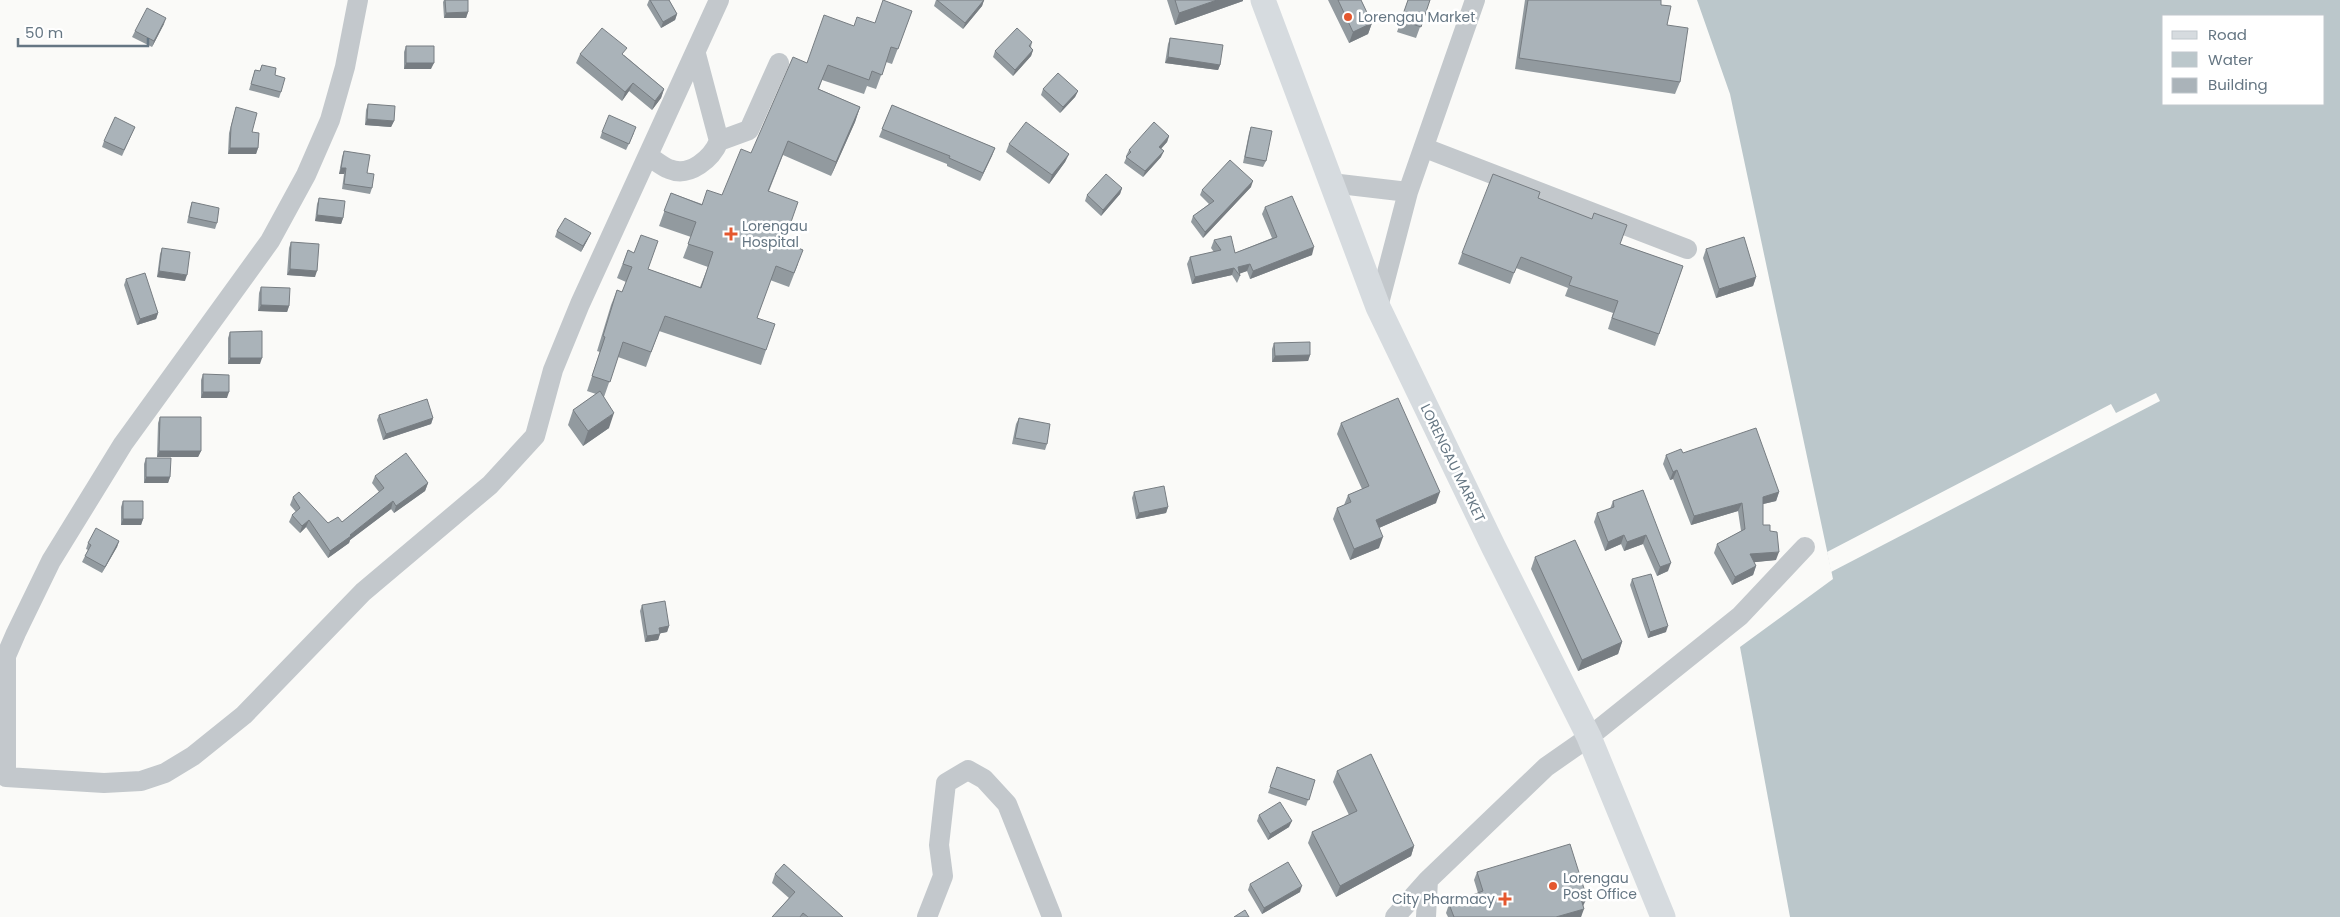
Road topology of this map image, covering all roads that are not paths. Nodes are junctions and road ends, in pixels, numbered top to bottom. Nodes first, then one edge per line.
1 (358, 0) edge
2 (719, 0) edge
3 (1263, 0) edge
4 (1475, 0) edge
5 (696, 54) junction
6 (779, 63) dead end
7 (719, 141) junction
8 (1425, 148) junction
9 (648, 156) junction
10 (1331, 183) junction
11 (1408, 192) junction
12 (1687, 249) dead end
13 (1378, 307) junction
14 (1806, 547) dead end
15 (1589, 737) junction
16 (3, 777) edge
17 (1428, 880) junction
18 (927, 917) edge
19 (1052, 917) edge
20 (1395, 917) edge
21 (1426, 917) edge
22 (1663, 917) edge

1 - 16 street
2 - 5 street
3 - 10 main road, LORENGAU MARKET
4 - 8 street
5 - 7 street
5 - 9 street
6 - 7 street
7 - 9 street
8 - 11 street
8 - 12 street
9 - 16 street
10 - 11 street
10 - 13 main road, LORENGAU MARKET
11 - 13 street
13 - 15 main road, LORENGAU MARKET
14 - 15 street
15 - 17 street
15 - 22 main road, LORENGAU MARKET
17 - 20 street
17 - 21 street
18 - 19 street

